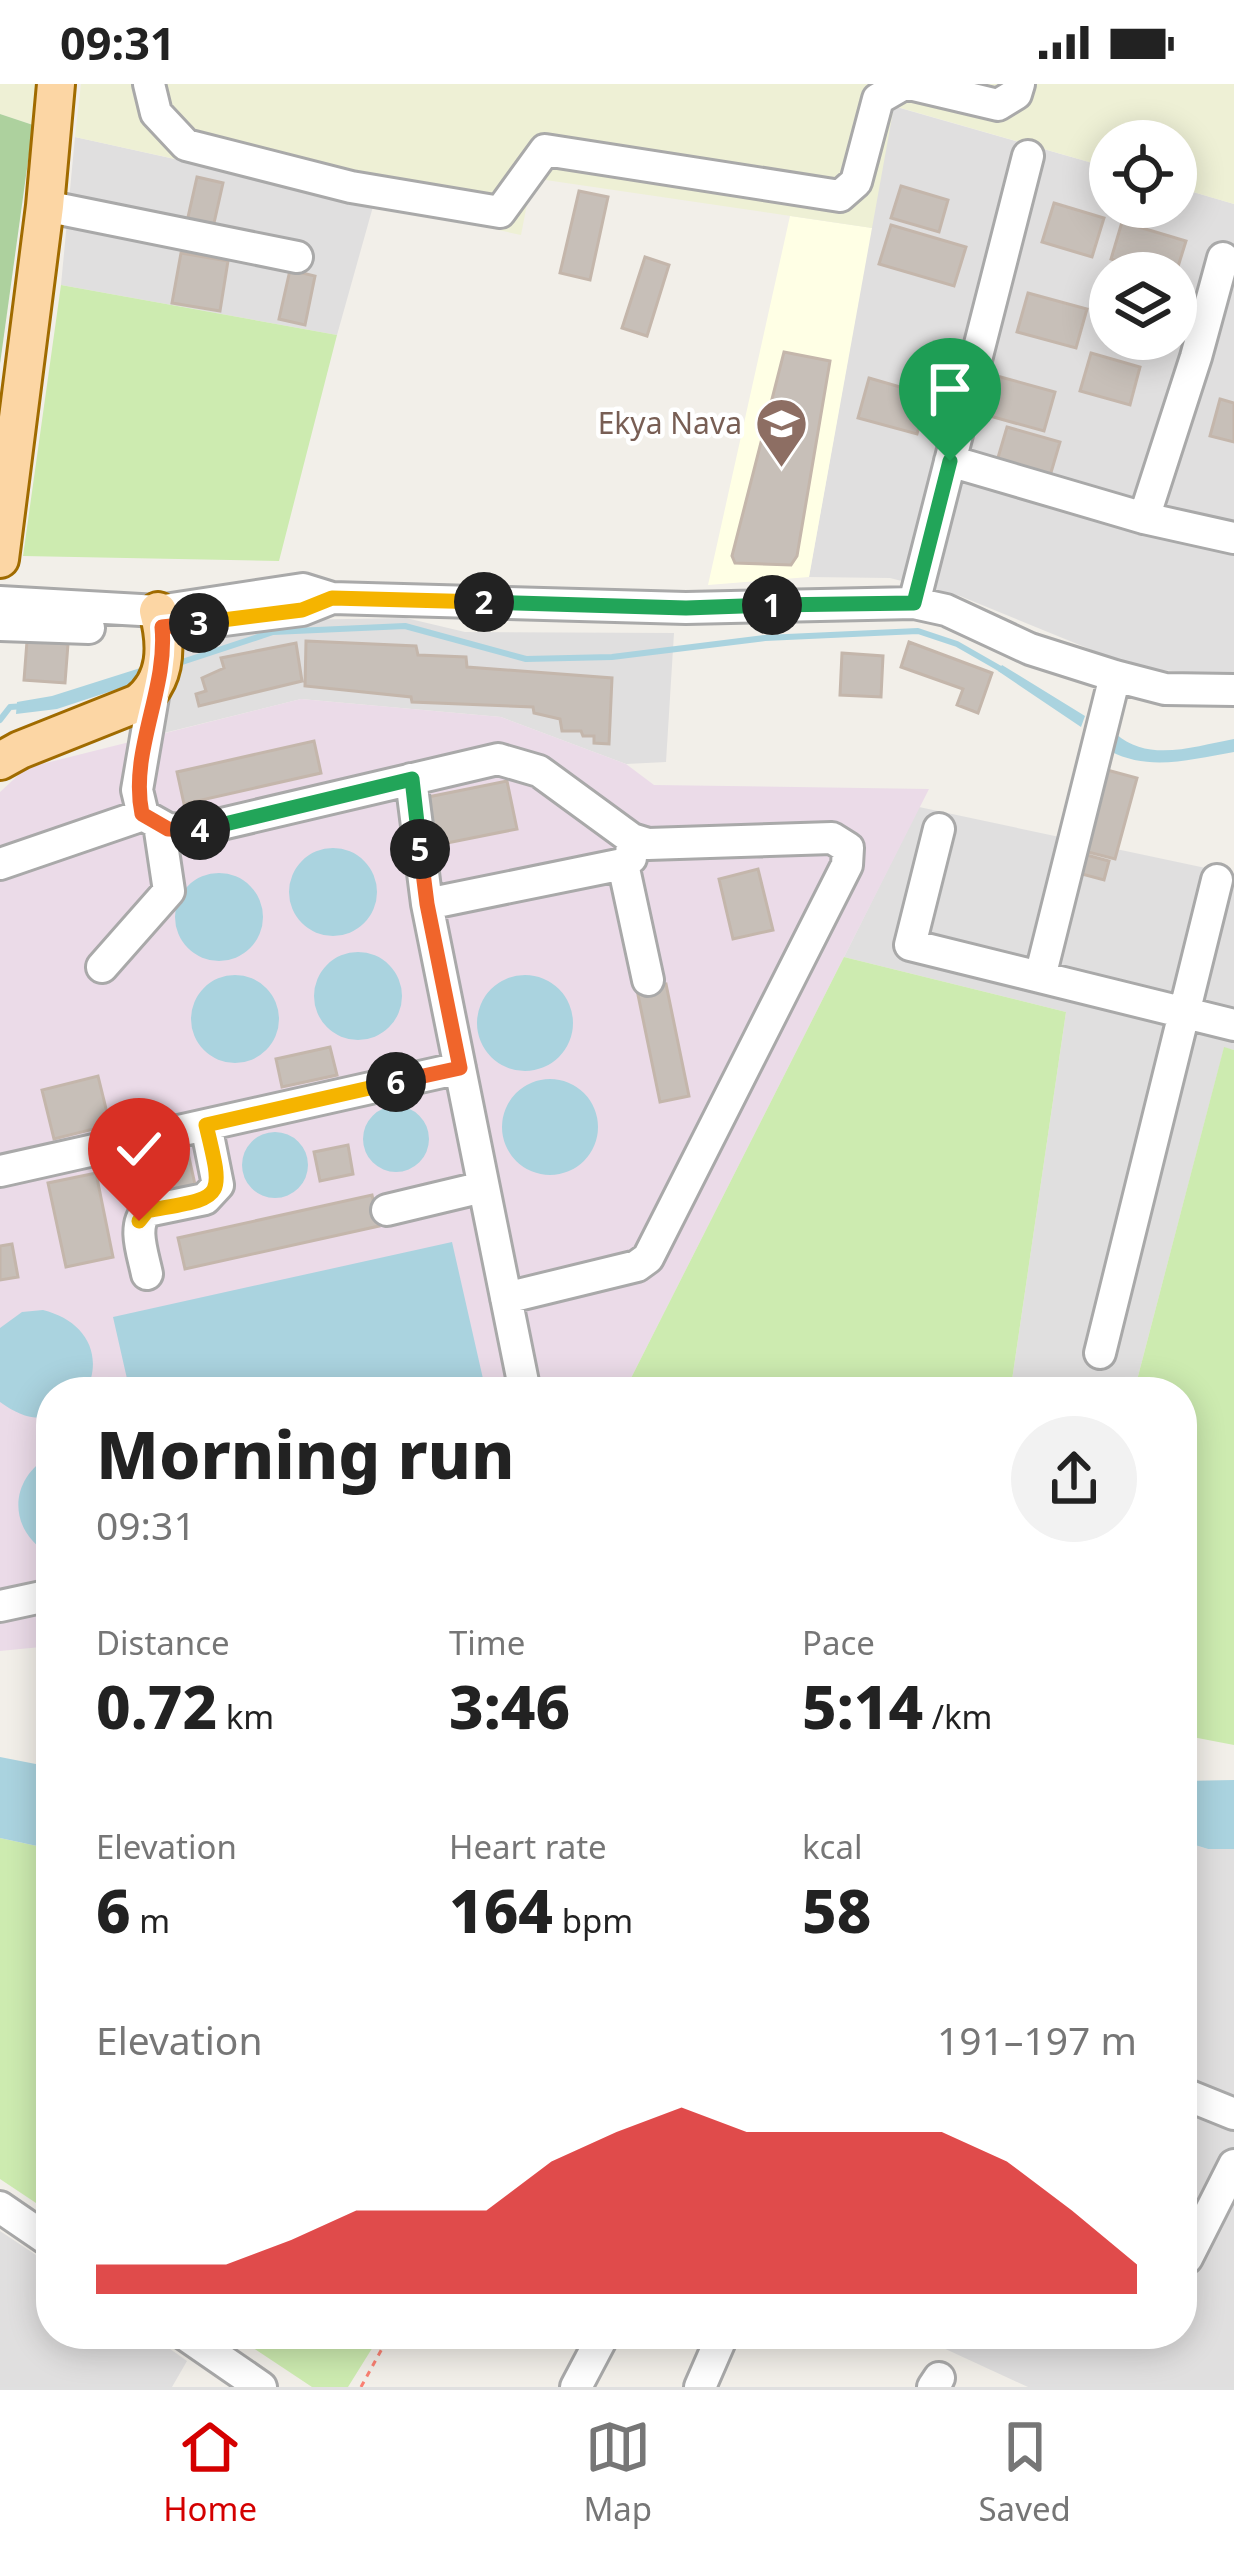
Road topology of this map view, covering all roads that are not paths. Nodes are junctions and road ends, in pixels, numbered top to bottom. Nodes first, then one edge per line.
1 (56, 84) edge
2 (149, 84) edge
3 (907, 84) edge
4 (1019, 84) edge
5 (1028, 156) dead end
6 (46, 206) junction
7 (297, 257) dead end
8 (1222, 258) dead end
9 (950, 461) junction
10 (1144, 518) junction
11 (1234, 538) edge
12 (0, 559) edge
13 (0, 602) edge
14 (914, 603) junction
15 (0, 625) edge
16 (160, 651) junction
17 (1115, 676) junction
18 (1234, 690) edge
19 (0, 761) edge
20 (412, 779) junction
21 (151, 819) junction
22 (939, 829) dead end
23 (628, 852) junction
24 (0, 864) edge
25 (1217, 880) dead end
26 (427, 904) junction
27 (102, 967) dead end
28 (1040, 977) junction
29 (648, 980) dead end
30 (1184, 1012) junction
31 (1234, 1025) edge
32 (460, 1068) junction
33 (206, 1125) junction
34 (0, 1171) edge
35 (484, 1187) junction
36 (387, 1210) dead end
37 (147, 1274) dead end
38 (506, 1298) junction
39 (1100, 1353) dead end
40 (522, 1377) edge
41 (36, 1598) edge
42 (0, 1606) edge
43 (1197, 2099) edge
44 (1234, 2114) edge
45 (1234, 2165) edge
46 (0, 2207) edge
47 (36, 2232) edge
48 (1197, 2238) edge
49 (206, 2349) edge
50 (596, 2349) edge
51 (716, 2349) edge
52 (261, 2387) edge
53 (576, 2387) edge
54 (700, 2387) edge

1 - 6 main road
2 - 3 street
3 - 4 street
5 - 9 street
6 - 7 street
6 - 12 main road
8 - 10 street
9 - 10 street
9 - 14 street
10 - 11 street
13 - 16 street
14 - 16 street
14 - 17 street
15 - 16 street
16 - 19 main road
16 - 21 street
17 - 18 street
17 - 28 street
20 - 21 street
20 - 23 street
20 - 26 street
21 - 24 street
21 - 27 street
22 - 28 street
23 - 26 street
23 - 29 street
23 - 38 street
25 - 30 street
26 - 32 street
28 - 30 street
30 - 31 street
30 - 39 street
32 - 33 street
32 - 35 street
33 - 34 street
33 - 37 street
35 - 36 street
35 - 38 street
38 - 40 street
41 - 42 street
43 - 44 street
45 - 48 street
46 - 47 street
49 - 52 street
50 - 53 street
51 - 54 street

